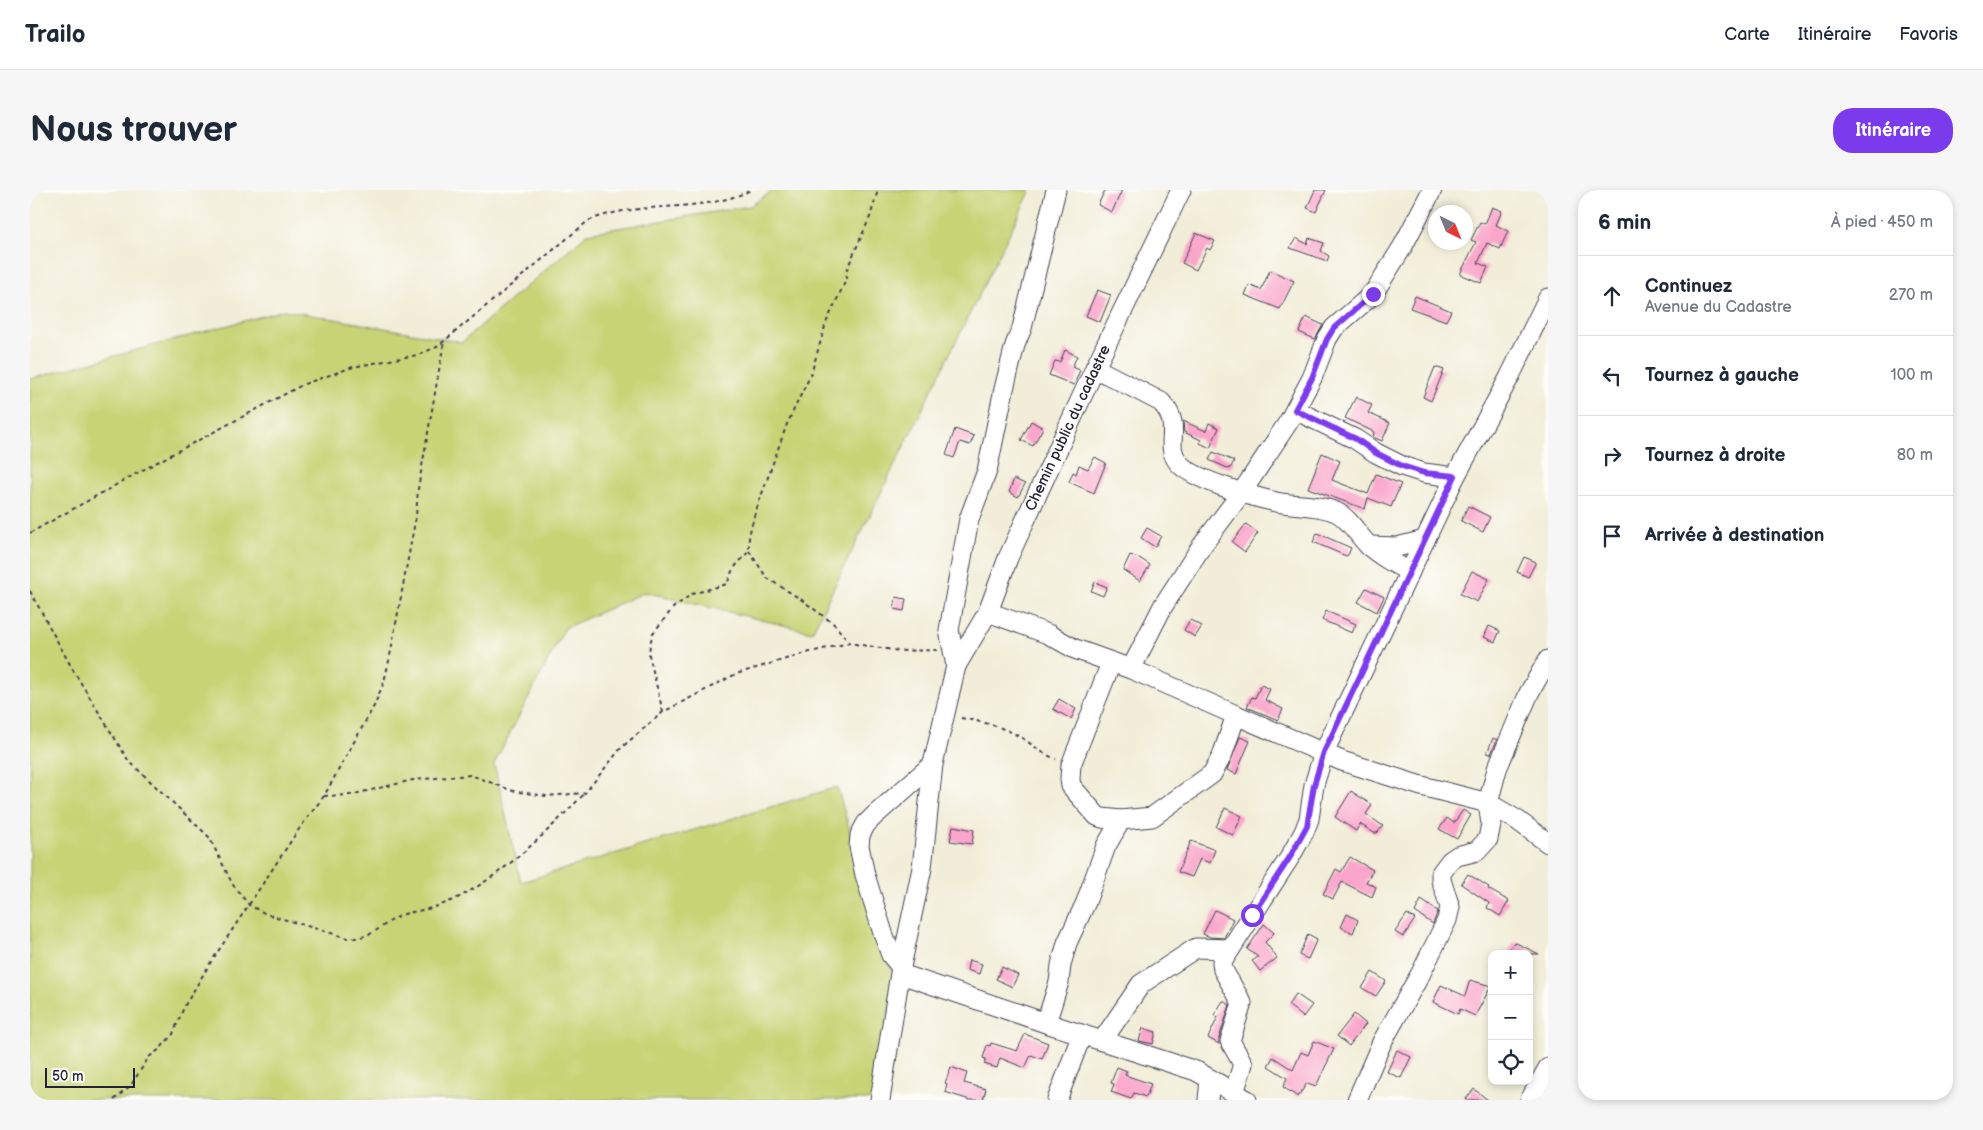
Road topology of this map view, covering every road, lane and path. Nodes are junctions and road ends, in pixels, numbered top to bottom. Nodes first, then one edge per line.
1 (751, 190) edge
2 (878, 190) edge
3 (1056, 190) edge
4 (1181, 190) edge
5 (1432, 190) edge
6 (1548, 298) edge
7 (444, 342) junction
8 (1095, 368) junction
9 (1295, 410) junction
10 (1455, 476) junction
11 (1242, 492) junction
12 (30, 533) edge
13 (1425, 540) junction
14 (1369, 546) junction
15 (749, 550) junction
16 (1410, 572) junction
17 (30, 591) edge
18 (988, 612) junction
19 (850, 643) junction
20 (954, 658) junction
21 (1548, 660) edge
22 (1111, 662) junction
23 (1130, 669) junction
24 (663, 712) junction
25 (1236, 714) junction
26 (943, 716) junction
27 (1324, 752) junction
28 (933, 764) junction
29 (1071, 765) junction
30 (584, 793) junction
31 (324, 796) junction
32 (1488, 802) junction
33 (1121, 820) junction
34 (1548, 843) edge
35 (249, 905) junction
36 (1230, 949) junction
37 (901, 971) junction
38 (1046, 1023) junction
39 (1082, 1034) junction
40 (1102, 1041) junction
41 (1548, 1068) edge
42 (1210, 1079) junction
43 (1240, 1097) edge
44 (114, 1100) edge
45 (880, 1100) edge
46 (1057, 1100) edge
47 (1208, 1100) edge
48 (1357, 1100) edge
49 (1530, 1100) edge

1 - 7 path
2 - 15 path
3 - 20 street
4 - 8 street, Chemin public du cadastre
5 - 9 street
6 - 10 street
7 - 12 path
7 - 31 path
8 - 11 street
8 - 18 street, Chemin public du cadastre
9 - 10 street
9 - 11 street
10 - 13 street
11 - 14 street
11 - 23 street
13 - 14 street
13 - 16 street
14 - 16 street
15 - 19 path
15 - 24 path
16 - 27 street
17 - 35 path
18 - 20 street, Chemin public du cadastre
18 - 22 street
19 - 20 path
19 - 24 path
20 - 26 street
21 - 32 street
22 - 23 street
22 - 29 street
23 - 25 street
24 - 30 path
25 - 27 street
25 - 33 street
26 - 28 street
26 - 29 path
27 - 32 street
27 - 36 street
28 - 37 street
28 - 37 street
29 - 33 street
30 - 31 path
30 - 35 path
31 - 35 path
32 - 34 street
32 - 48 street
33 - 38 street
35 - 44 path
36 - 40 street
36 - 43 street
37 - 38 street
37 - 45 street
38 - 39 street
39 - 40 street
39 - 46 street
40 - 42 street
41 - 49 street
42 - 43 street
42 - 47 street

